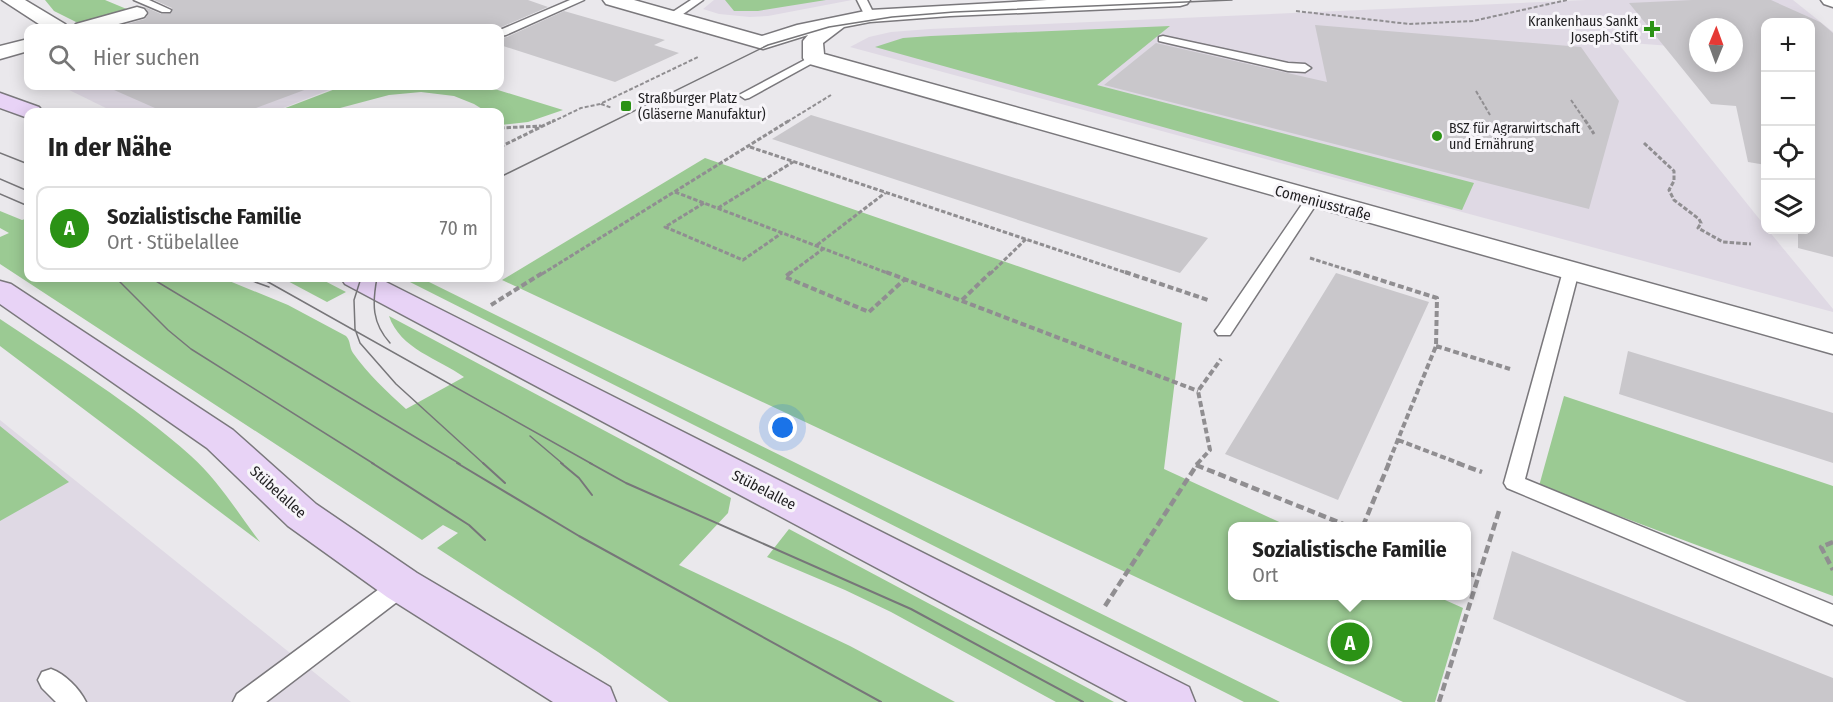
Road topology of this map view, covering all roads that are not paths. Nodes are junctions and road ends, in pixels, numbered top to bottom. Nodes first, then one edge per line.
1 (12, 0) edge
2 (178, 0) edge
3 (579, 0) edge
4 (613, 0) edge
5 (698, 0) edge
6 (1180, 0) edge
7 (138, 6) edge
8 (866, 8) edge
9 (672, 17) junction
10 (840, 21) junction
11 (51, 24) edge
12 (93, 24) edge
13 (504, 32) edge
14 (1163, 39) dead end
15 (24, 46) edge
16 (0, 53) edge
17 (814, 58) junction
18 (1305, 68) dead end
19 (745, 95) dead end
20 (0, 100) edge
21 (24, 109) edge
22 (1312, 200) junction
23 (1572, 271) junction
24 (364, 282) edge
25 (0, 290) edge
26 (1224, 331) dead end
27 (1833, 344) edge
28 (402, 585) junction
29 (1833, 615) edge
30 (51, 680) dead end
31 (73, 702) edge
32 (246, 702) edge
33 (593, 702) edge
34 (1172, 702) edge

1 - 11 street
2 - 7 lane
3 - 13 lane
4 - 9 street
5 - 9 lane
6 - 8 street
7 - 12 street
8 - 10 street
9 - 10 street
10 - 17 street
14 - 18 lane
15 - 16 street
17 - 19 lane
17 - 22 street, Comeniusstraße
20 - 21 main road
22 - 23 street, Comeniusstraße
22 - 26 lane
23 - 27 street, Comeniusstraße
23 - 29 lane
24 - 34 main road, Stübelallee
25 - 28 main road, Stübelallee
28 - 32 lane
28 - 33 main road, Stübelallee
30 - 31 lane

